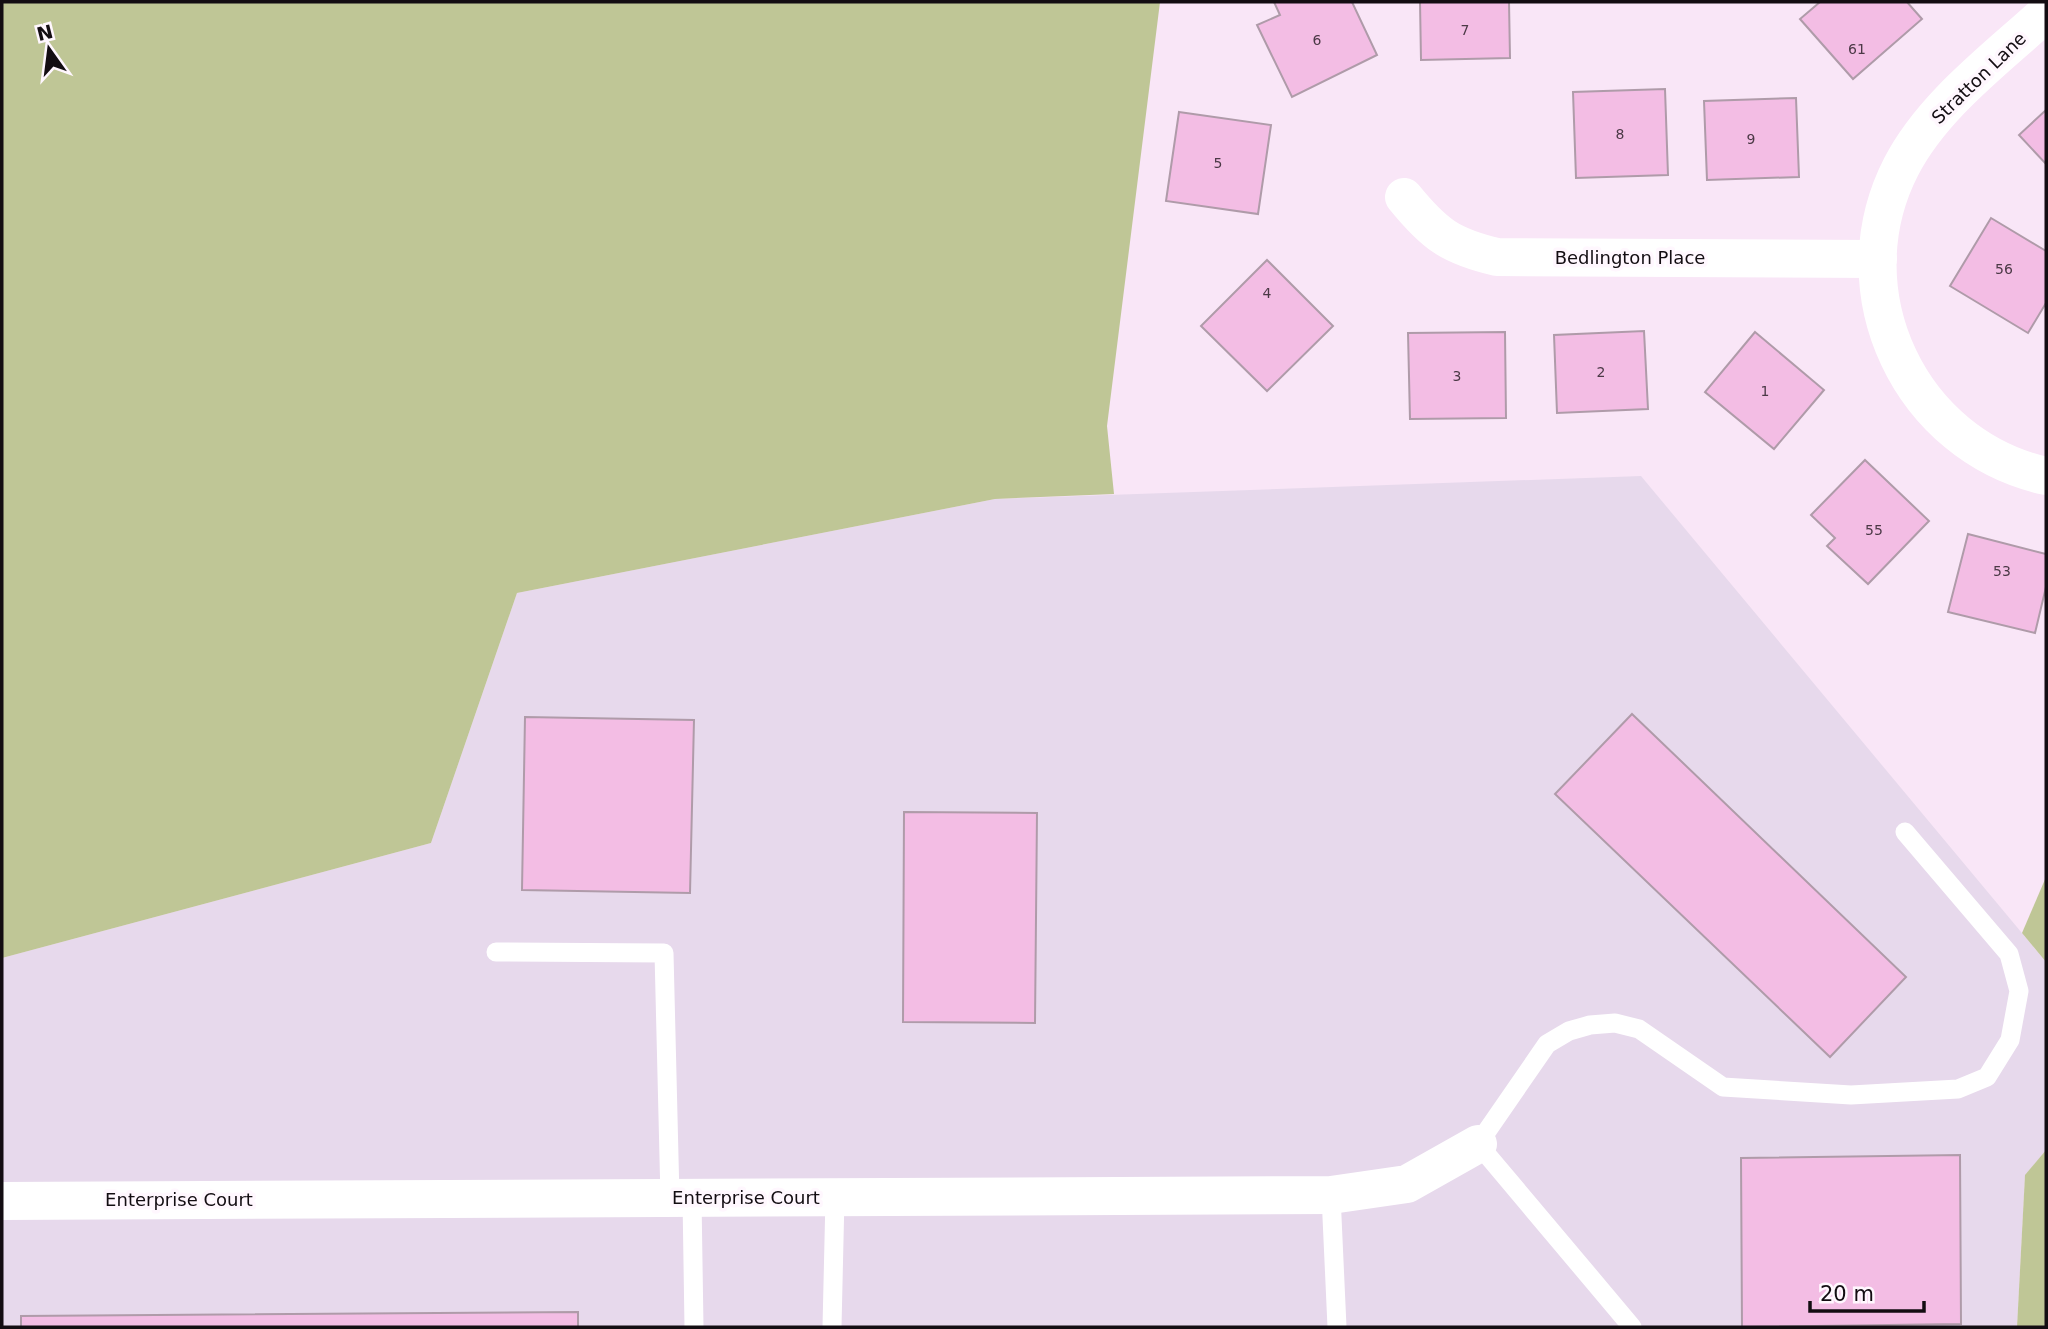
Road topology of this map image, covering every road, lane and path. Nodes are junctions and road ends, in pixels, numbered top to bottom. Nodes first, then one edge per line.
1 (2046, 13) edge
2 (1404, 197) dead end
3 (1878, 259) junction
4 (2046, 475) edge
5 (1905, 832) dead end
6 (496, 952) dead end
7 (1478, 1144) junction
8 (1331, 1195) junction
9 (835, 1197) junction
10 (681, 1198) junction
11 (2, 1201) edge
12 (694, 1327) edge
13 (832, 1327) edge
14 (1337, 1327) edge
15 (1632, 1327) edge

1 - 3 street, Stratton Lane
2 - 3 street, Bedlington Place
3 - 4 street, Stratton Lane
5 - 7 lane
6 - 10 lane
7 - 8 street, Enterprise Court
7 - 15 lane
8 - 9 street, Enterprise Court
8 - 14 lane
9 - 10 street, Enterprise Court
9 - 13 lane
10 - 11 street, Enterprise Court
10 - 12 lane

